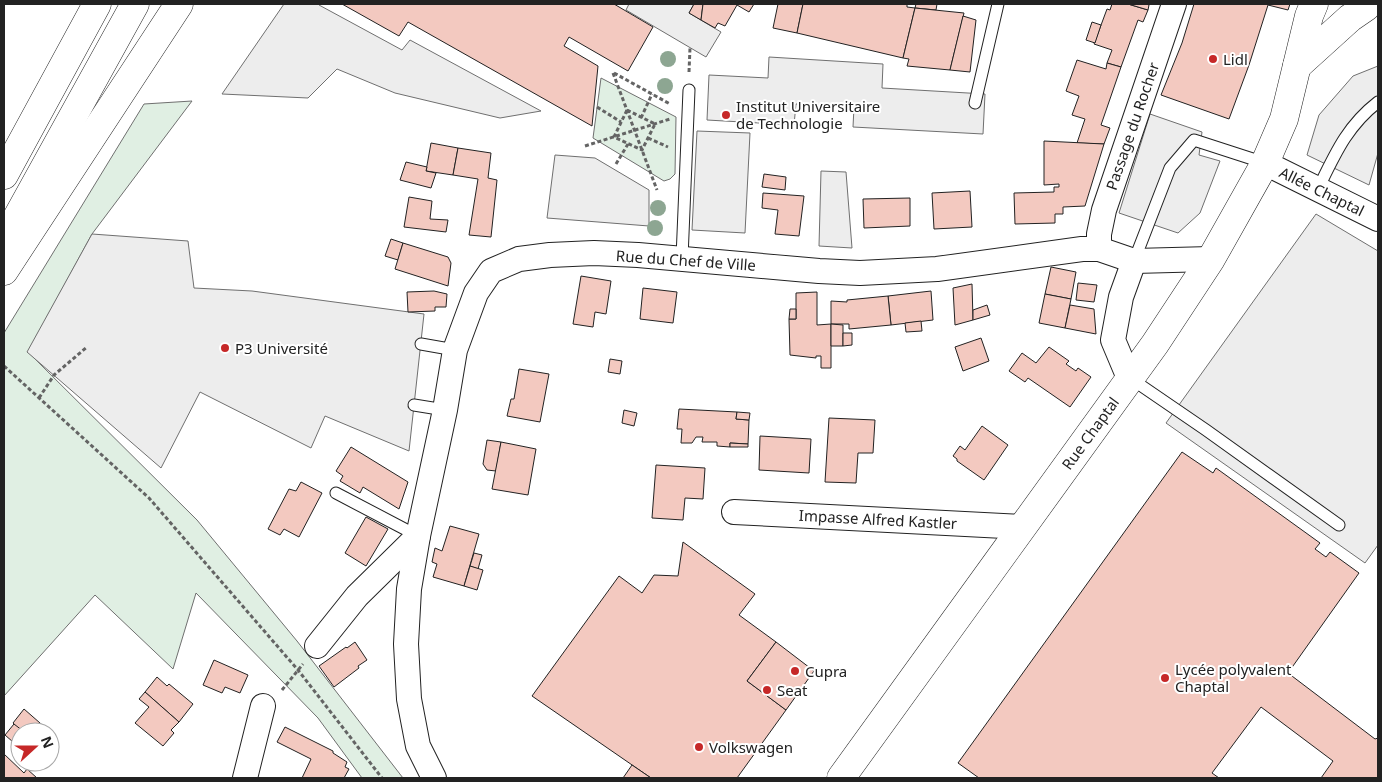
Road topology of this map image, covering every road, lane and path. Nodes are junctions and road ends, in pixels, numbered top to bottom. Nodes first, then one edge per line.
1 (97, 4) edge
2 (135, 4) edge
3 (179, 4) edge
4 (998, 4) edge
5 (1174, 4) edge
6 (1314, 4) edge
7 (1368, 7) edge
8 (690, 48) dead end
9 (1297, 66) junction
10 (689, 90) joint
11 (652, 94) junction
12 (1378, 102) edge
13 (975, 103) dead end
14 (597, 107) dead end
15 (627, 110) junction
16 (688, 114) junction
17 (642, 118) junction
18 (621, 122) junction
19 (655, 124) junction
20 (635, 130) junction
21 (614, 137) junction
22 (628, 144) junction
23 (586, 146) dead end
24 (642, 150) junction
25 (1266, 162) junction
26 (616, 164) dead end
27 (4, 175) edge
28 (1318, 189) junction
29 (657, 190) dead end
30 (1378, 219) edge
31 (4, 241) edge
32 (1099, 250) junction
33 (682, 258) junction
34 (1211, 259) junction
35 (1134, 261) junction
36 (4, 271) edge
37 (421, 344) dead end
38 (87, 348) dead end
39 (455, 350) junction
40 (4, 366) edge
41 (1130, 378) junction
42 (39, 398) junction
43 (414, 406) dead end
44 (446, 410) junction
45 (336, 493) dead end
46 (734, 512) dead end
47 (1340, 524) dead end
48 (1022, 527) junction
49 (418, 536) junction
50 (317, 646) joint
51 (298, 670) junction
52 (263, 706) joint
53 (246, 778) edge
54 (382, 778) edge
55 (434, 778) edge
56 (841, 778) edge

1 - 27 main road
2 - 31 main road
3 - 36 main road
4 - 13 lane
5 - 32 street, Passage du Rocher
6 - 9 main road, Rue Chaptal
7 - 9 main road
8 - 10 path
9 - 25 main road, Rue Chaptal
10 - 16 lane
11 - 15 path
11 - 16 path
11 - 17 path
12 - 28 lane
14 - 18 path
15 - 17 path
15 - 18 path
15 - 20 path
16 - 19 path
16 - 33 lane
17 - 19 path
18 - 21 path
19 - 20 path
19 - 24 path
20 - 21 path
20 - 24 path
21 - 22 path
21 - 23 path
22 - 24 path
22 - 26 path
24 - 29 path
25 - 28 street, Allée Chaptal
25 - 34 main road, Rue Chaptal
25 - 35 lane
28 - 30 street, Allée Chaptal
32 - 33 street, Rue du Chef de Ville
32 - 35 street, Rue du Chef de Ville
33 - 39 street, Rue du Chef de Ville
34 - 35 street, Rue du Chef de Ville
34 - 41 main road, Rue Chaptal
35 - 41 street
37 - 39 lane
38 - 42 path
39 - 44 street, Rue du Chef de Ville
40 - 42 path
41 - 47 lane
41 - 48 main road, Rue Chaptal
42 - 51 path
43 - 44 lane
44 - 49 street, Rue du Chef de Ville
45 - 49 lane
46 - 48 street, Impasse Alfred Kastler
48 - 56 main road, Rue Chaptal
49 - 50 street
49 - 55 street, Rue du Chef de Ville
50 - 51 path
51 - 52 path
51 - 54 path
52 - 53 street

